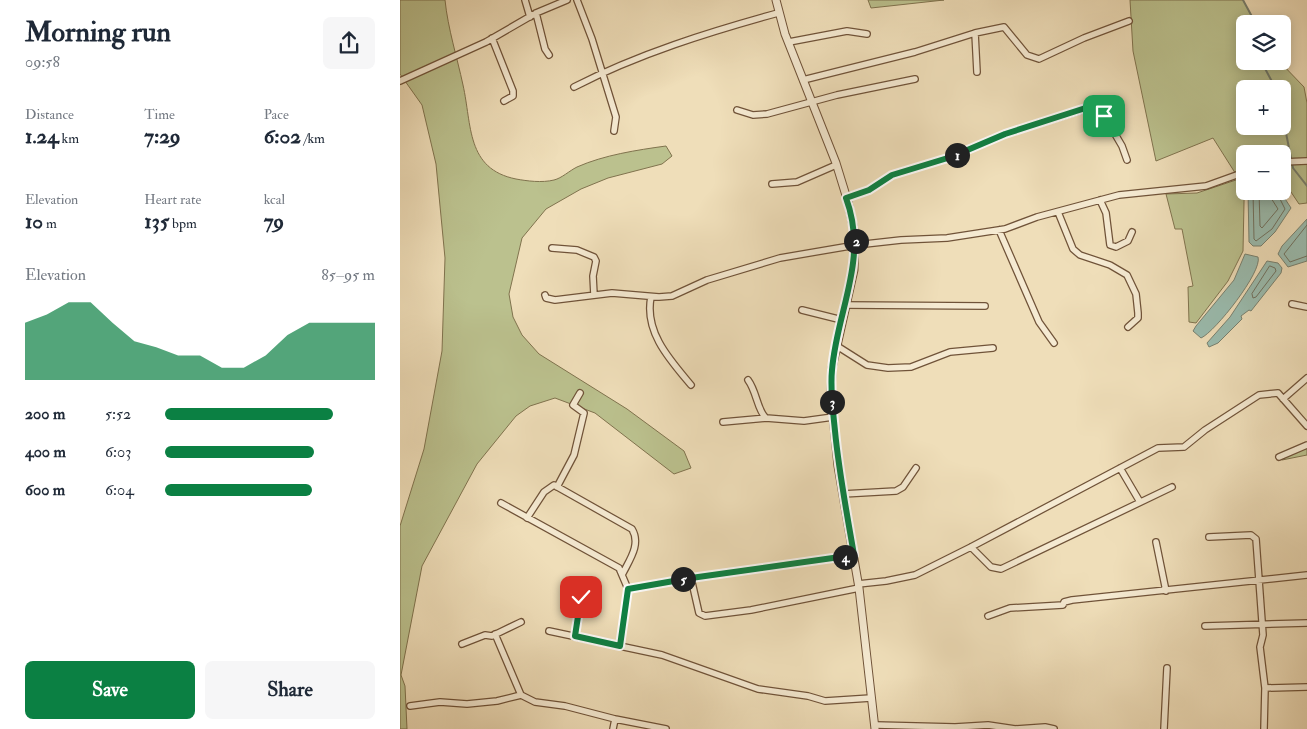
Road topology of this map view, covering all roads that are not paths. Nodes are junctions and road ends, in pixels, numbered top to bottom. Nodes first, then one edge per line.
1 (525, 0) edge
2 (568, 0) edge
3 (577, 0) edge
4 (776, 0) edge
5 (536, 13) junction
6 (778, 13) junction
7 (530, 17) junction
8 (1129, 21) dead end
9 (976, 33) junction
10 (868, 34) dead end
11 (492, 38) junction
12 (789, 42) junction
13 (550, 55) dead end
14 (977, 72) dead end
15 (603, 75) junction
16 (915, 79) dead end
17 (804, 80) junction
18 (400, 82) edge
19 (574, 87) dead end
20 (504, 101) dead end
21 (811, 101) junction
22 (737, 110) dead end
23 (614, 131) dead end
24 (1127, 160) dead end
25 (1291, 161) edge
26 (1307, 161) edge
27 (836, 165) junction
28 (1236, 175) edge
29 (772, 184) dead end
30 (846, 198) junction
31 (1100, 200) junction
32 (1058, 212) junction
33 (999, 230) junction
34 (1132, 232) dead end
35 (856, 245) junction
36 (552, 248) dead end
37 (544, 295) dead end
38 (594, 295) junction
39 (651, 297) junction
40 (1292, 304) dead end
41 (846, 305) junction
42 (985, 306) dead end
43 (1307, 307) edge
44 (802, 310) dead end
45 (842, 320) junction
46 (1128, 327) dead end
47 (1054, 344) dead end
48 (836, 346) junction
49 (993, 348) dead end
50 (1307, 378) edge
51 (748, 380) dead end
52 (691, 385) dead end
53 (580, 393) dead end
54 (1283, 399) junction
55 (833, 417) junction
56 (766, 418) junction
57 (723, 422) dead end
58 (1307, 426) edge
59 (1307, 445) edge
60 (1279, 457) dead end
61 (916, 468) dead end
62 (1120, 468) junction
63 (557, 487) junction
64 (1172, 487) dead end
65 (843, 494) junction
66 (1140, 502) junction
67 (502, 503) dead end
68 (527, 518) junction
69 (1208, 537) dead end
70 (1156, 542) dead end
71 (971, 547) junction
72 (854, 555) junction
73 (623, 573) junction
74 (1307, 575) edge
75 (691, 578) junction
76 (1259, 580) junction
77 (858, 586) junction
78 (628, 589) junction
79 (1166, 591) junction
80 (581, 597) dead end
81 (988, 616) dead end
82 (522, 622) dead end
83 (1307, 623) edge
84 (1263, 624) junction
85 (1205, 626) dead end
86 (549, 631) dead end
87 (495, 634) junction
88 (575, 636) junction
89 (462, 644) dead end
90 (620, 646) junction
91 (1167, 668) dead end
92 (1307, 687) edge
93 (1266, 688) junction
94 (521, 695) junction
95 (871, 698) junction
96 (410, 706) dead end
97 (614, 719) junction
98 (876, 727) edge
99 (965, 728) edge
100 (613, 729) edge
101 (666, 729) edge
102 (1054, 729) edge
103 (1164, 729) edge
104 (1264, 729) edge

1 - 7 street
2 - 5 street
3 - 15 street
4 - 6 street
5 - 7 street
5 - 13 street
6 - 12 street
6 - 15 street
7 - 11 street
8 - 9 street
9 - 14 street
9 - 17 street
10 - 12 street
11 - 18 street
11 - 20 street
12 - 17 street
15 - 19 street
15 - 23 street
16 - 21 street
17 - 21 street
21 - 22 street
21 - 27 street
24 - 30 street
25 - 26 street
27 - 29 street
27 - 30 street
28 - 31 street
30 - 35 street
31 - 32 street
31 - 34 street
32 - 33 street
32 - 46 street
33 - 35 street
33 - 47 street
35 - 39 street
35 - 41 street
36 - 38 street
37 - 38 street
38 - 39 street
39 - 52 street
40 - 43 street
41 - 42 street
41 - 45 street
44 - 45 street
45 - 48 street
48 - 49 street
48 - 55 street
50 - 54 street
51 - 56 street
53 - 63 street
54 - 58 street
54 - 62 street
55 - 56 street
55 - 65 street
56 - 57 street
59 - 60 street
61 - 65 street
62 - 66 street
62 - 71 street
63 - 68 street
63 - 73 street
64 - 66 street
65 - 72 street
66 - 71 street
67 - 68 street
68 - 73 street
69 - 76 street
70 - 79 street
71 - 77 street
72 - 75 street
72 - 77 street
73 - 78 street
74 - 76 street
75 - 77 street
75 - 78 street
76 - 79 street
76 - 84 street
77 - 95 street
78 - 90 street
79 - 81 street
80 - 88 street
82 - 87 street
83 - 84 street
84 - 85 street
84 - 93 street
86 - 88 street
87 - 89 street
87 - 94 street
88 - 90 street
90 - 95 street
91 - 103 street
92 - 93 street
93 - 104 street
94 - 96 street
94 - 97 street
95 - 98 street
97 - 100 street
97 - 101 street
98 - 99 street
99 - 102 street

